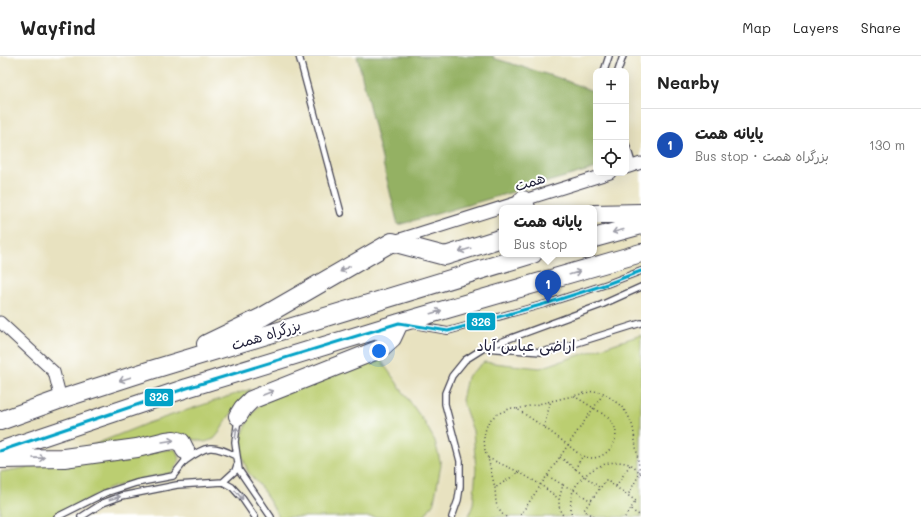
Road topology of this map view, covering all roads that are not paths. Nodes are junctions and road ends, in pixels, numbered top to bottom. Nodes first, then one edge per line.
1 (299, 56) edge
2 (609, 56) edge
3 (623, 56) edge
4 (605, 68) edge
5 (619, 68) edge
6 (629, 153) edge
7 (633, 165) edge
8 (602, 176) edge
9 (524, 204) edge
10 (499, 211) edge
11 (341, 212) dead end
12 (641, 213) edge
13 (597, 214) edge
14 (641, 225) edge
15 (597, 237) edge
16 (499, 239) edge
17 (392, 242) junction
18 (641, 253) edge
19 (523, 257) edge
20 (641, 271) edge
21 (641, 287) edge
22 (0, 322) edge
23 (399, 323) junction
24 (641, 323) edge
25 (484, 348) junction
26 (151, 370) junction
27 (61, 399) junction
28 (238, 416) joint
29 (0, 421) edge
30 (0, 451) edge
31 (185, 455) junction
32 (236, 456) junction
33 (0, 459) edge
34 (237, 465) junction
35 (173, 476) junction
36 (223, 482) junction
37 (177, 485) junction
38 (57, 517) edge
39 (81, 517) edge
40 (255, 517) edge
41 (271, 517) edge
42 (452, 517) edge

1 - 11 lane
2 - 4 lane
3 - 5 lane
6 - 7 lane
8 - 9 street, همت
10 - 17 street, همت
12 - 13 highway
14 -> 15 highway
16 -> 17 highway
17 -> 26 highway
23 -> 18 highway, بزرگراه همت
19 - 26 highway, بزرگراه همت
20 - 23 lane
21 - 25 lane
22 - 27 street
28 -> 23 highway
23 - 30 highway, بزرگراه همت
24 - 25 lane
25 - 42 lane
26 -> 27 highway, بزرگراه همت
27 - 29 highway, بزرگراه همت
32 -> 28 lane
31 - 32 lane
33 -> 31 highway
31 - 35 lane
32 - 34 lane
34 - 36 lane
34 - 41 lane
35 - 37 lane
35 - 38 lane
36 - 37 lane
36 -> 40 lane
39 -> 37 lane

